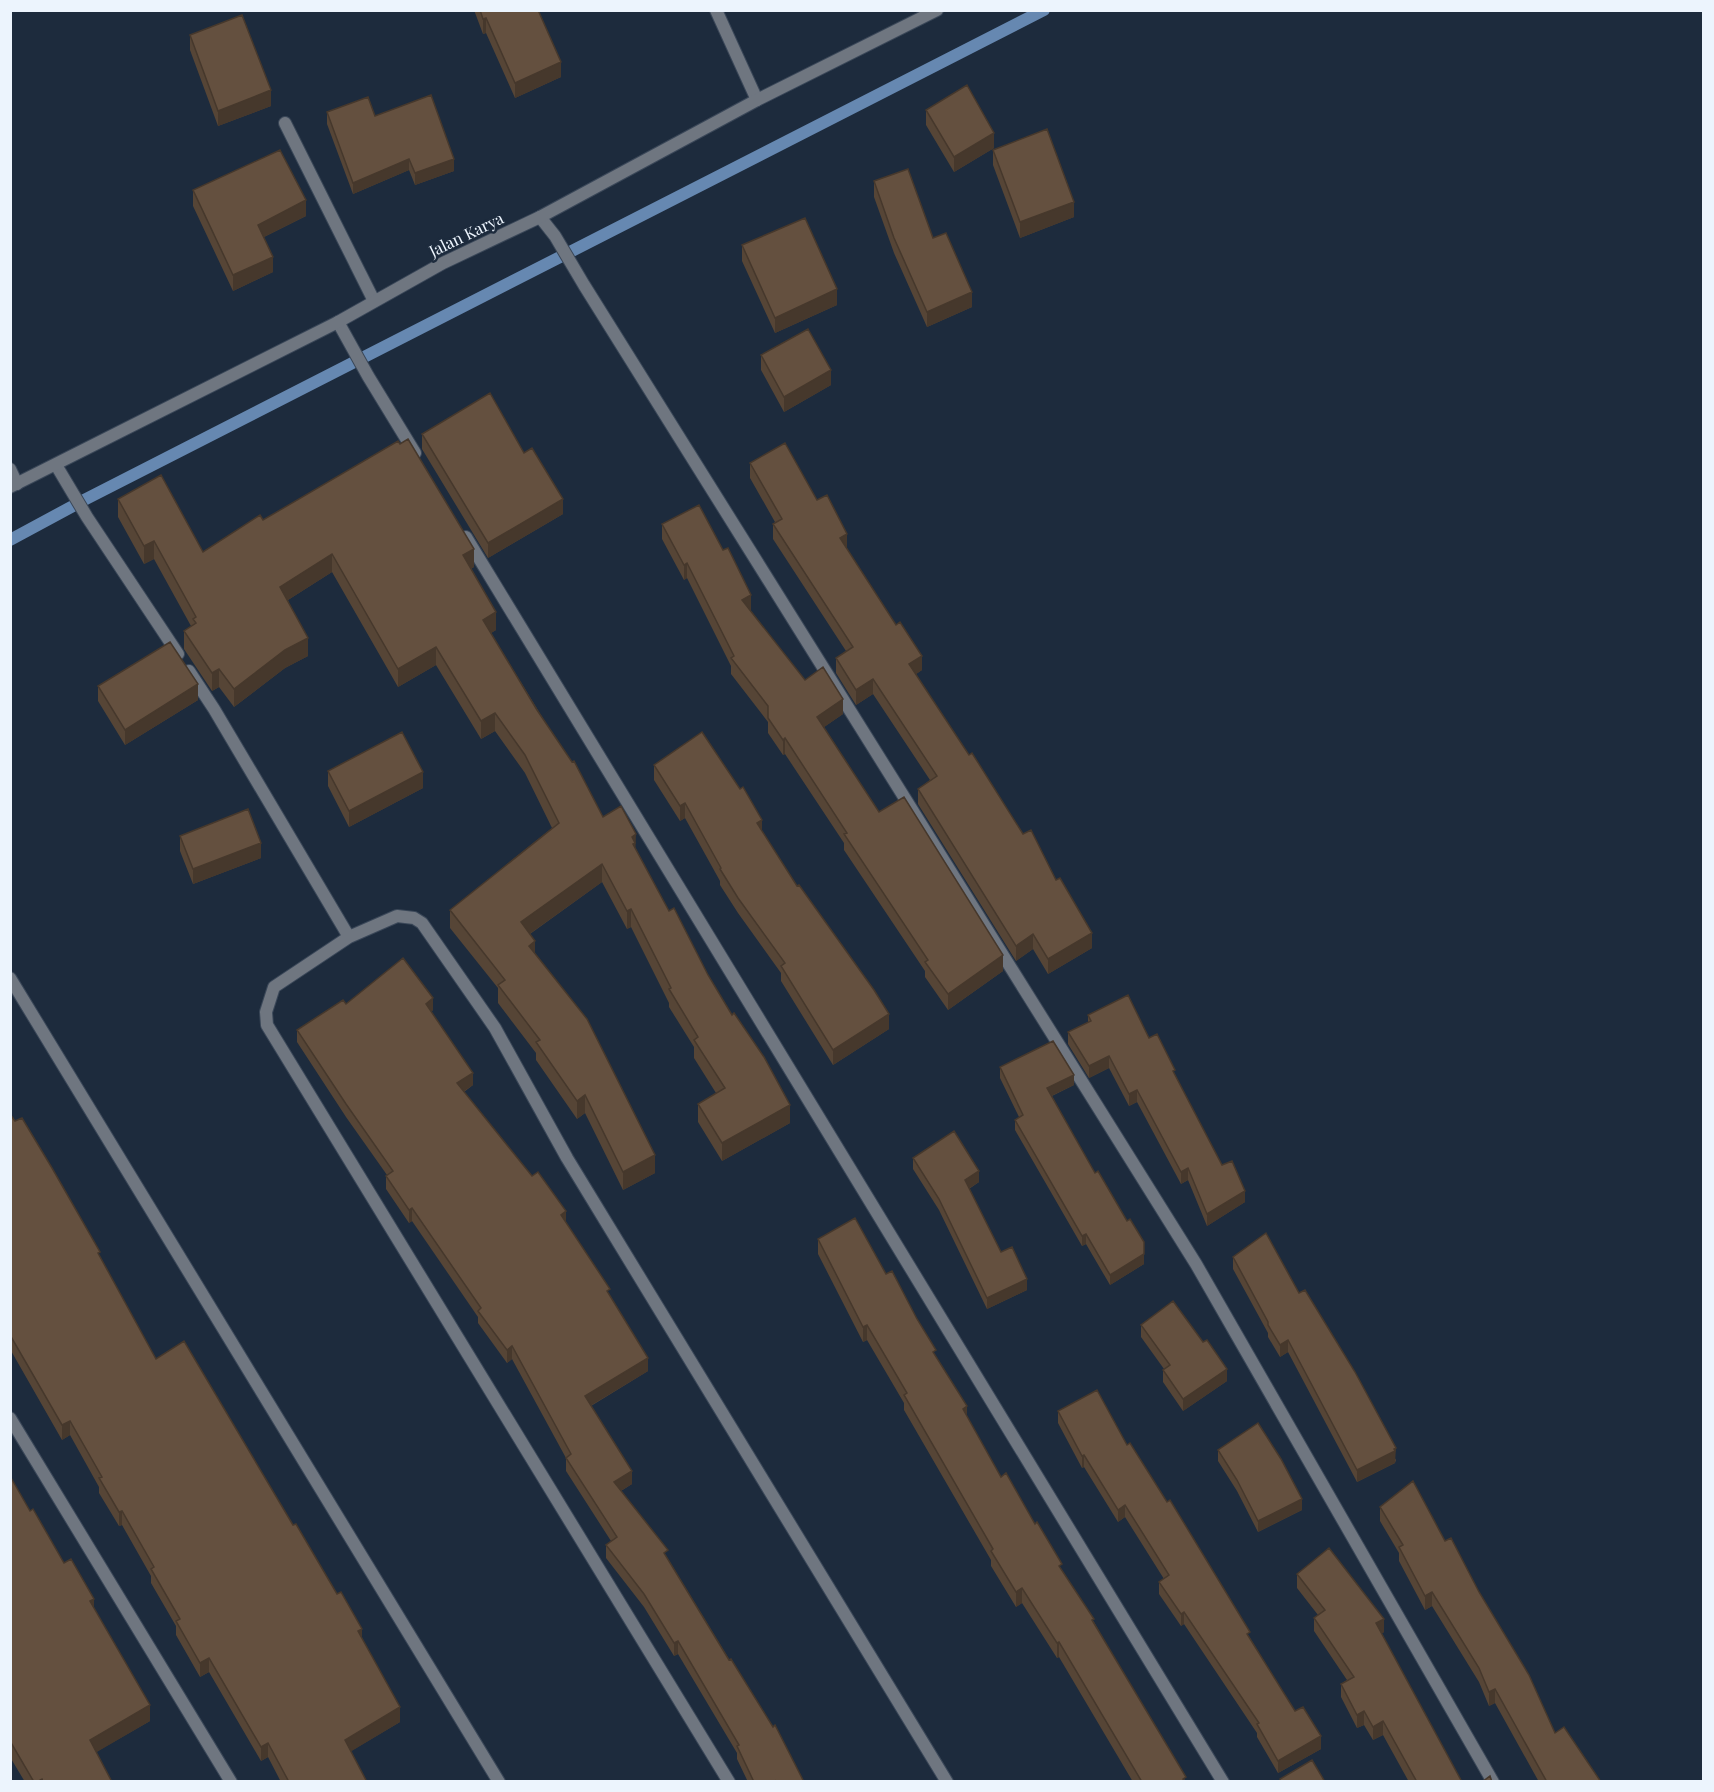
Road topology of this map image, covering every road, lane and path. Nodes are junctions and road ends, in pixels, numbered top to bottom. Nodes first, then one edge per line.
1 (716, 10) edge
2 (937, 10) edge
3 (757, 100) junction
4 (285, 123) dead end
5 (540, 217) junction
6 (375, 301) junction
7 (338, 322) junction
8 (56, 465) junction
9 (423, 468) edge
10 (10, 469) edge
11 (14, 485) edge
12 (461, 529) edge
13 (349, 937) junction
14 (10, 978) edge
15 (10, 1418) edge
16 (231, 1782) edge
17 (498, 1782) edge
18 (729, 1782) edge
19 (947, 1782) edge
20 (1223, 1782) edge
21 (1493, 1782) edge

1 - 3 street
2 - 3 street, Jalan Karya
3 - 5 street, Jalan Karya
4 - 6 street
5 - 6 street, Jalan Karya
5 - 21 street
6 - 7 street, Jalan Karya
7 - 8 street, Jalan Karya
7 - 9 street
8 - 11 street, Jalan Karya
8 - 13 street
10 - 11 street
12 - 20 street
13 - 18 street
13 - 19 street
14 - 17 street
15 - 16 street

